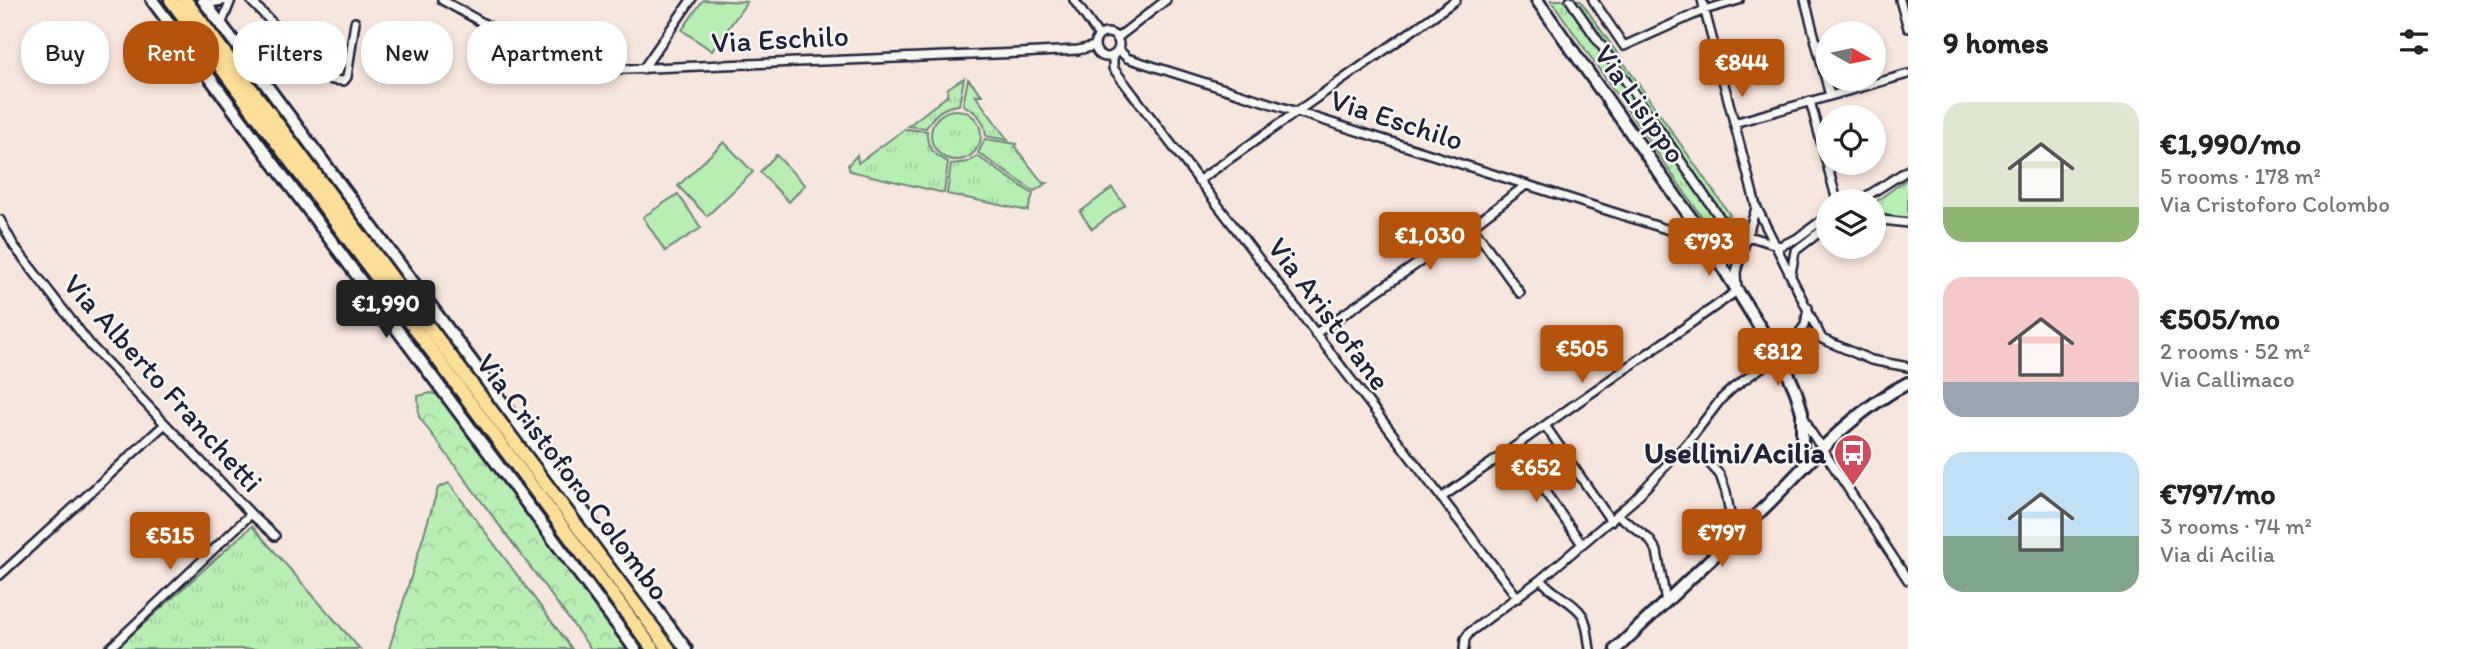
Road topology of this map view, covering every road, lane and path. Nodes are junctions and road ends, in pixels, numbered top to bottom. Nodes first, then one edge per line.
1 (152, 0) edge
2 (171, 0) edge
3 (185, 0) edge
4 (229, 0) edge
5 (442, 0) edge
6 (691, 0) edge
7 (1074, 0) edge
8 (1166, 0) edge
9 (1456, 0) edge
10 (1537, 0) edge
11 (1570, 0) edge
12 (1593, 0) edge
13 (1702, 0) edge
14 (1739, 0) edge
15 (1805, 0) edge
16 (1900, 0) edge
17 (205, 2) edge
18 (252, 2) dead end
19 (1704, 10) junction
20 (355, 22) dead end
21 (221, 25) junction
22 (1908, 28) edge
23 (1099, 36) junction
24 (1116, 38) junction
25 (1095, 46) junction
26 (1115, 52) junction
27 (643, 69) junction
28 (1908, 74) edge
29 (1830, 96) junction
30 (1810, 101) junction
31 (1297, 112) junction
32 (1734, 123) junction
33 (1908, 170) edge
34 (1198, 181) junction
35 (1525, 185) junction
36 (1834, 189) edge
37 (1879, 189) edge
38 (1756, 206) junction
39 (0, 220) edge
40 (1886, 220) edge
41 (1908, 223) edge
42 (1816, 224) edge
43 (1472, 226) junction
44 (1666, 229) junction
45 (1731, 234) junction
46 (1717, 235) junction
47 (1816, 235) edge
48 (1703, 236) junction
49 (1748, 236) junction
50 (1776, 246) junction
51 (1711, 248) junction
52 (1791, 275) junction
53 (1737, 292) junction
54 (1520, 293) dead end
55 (1808, 308) junction
56 (1315, 334) junction
57 (1764, 334) junction
58 (1794, 339) junction
59 (1780, 355) junction
60 (1908, 367) edge
61 (1908, 383) edge
62 (1802, 412) junction
63 (165, 424) junction
64 (1546, 427) junction
65 (1689, 441) junction
66 (1514, 448) junction
67 (1822, 449) junction
68 (1805, 466) junction
69 (1441, 498) junction
70 (251, 514) junction
71 (1615, 518) junction
72 (275, 536) dead end
73 (1734, 536) junction
74 (1582, 544) junction
75 (0, 575) edge
76 (1541, 579) junction
77 (1908, 580) edge
78 (1518, 598) junction
79 (1665, 602) junction
80 (1464, 647) edge
81 (109, 649) edge
82 (635, 649) edge
83 (653, 649) edge
84 (669, 649) edge
85 (685, 649) edge
86 (1590, 649) edge
87 (1616, 649) edge

1 - 82 street, Via Cristoforo Colombo
2 - 83 main road, Via Cristoforo Colombo
3 - 84 main road, Via Cristoforo Colombo
4 - 17 street
4 - 21 street
5 - 27 street, Via Eschilo
6 - 27 street
7 - 23 street
8 - 24 street
9 - 31 street
10 - 48 street, Via Lisippo
11 - 45 street
12 - 19 street
13 - 19 street
14 - 19 street
15 - 29 street
16 - 22 street
17 - 21 street, Via Cristoforo Colombo
18 - 20 street
19 - 32 street
21 - 85 street, Via Cristoforo Colombo
23 - 24 street
23 - 25 street
24 - 26 street
25 - 26 street
25 - 27 street, Via Eschilo
26 - 31 street, Via Eschilo
26 - 34 street, Via Aristofane
28 - 29 street
29 - 30 street
30 - 32 street
30 - 36 street
31 - 34 street
31 - 35 street, Via Eschilo
32 - 38 street
33 - 37 street
34 - 56 street, Via Aristofane
35 - 43 street
35 - 44 street, Via Eschilo
38 - 49 street
38 - 50 street
39 - 63 street, Via Alberto Franchetti
40 - 41 street
42 - 50 street
43 - 54 street
43 - 56 street
44 - 48 street
44 - 51 street
45 - 46 street
45 - 49 street
46 - 48 street
46 - 51 street
47 - 52 street
48 - 51 street, Via Lisippo
49 - 50 street
49 - 53 street
50 - 52 street
51 - 53 street, Via Lisippo
52 - 55 street
53 - 57 street, Via Lisippo
53 - 64 street
55 - 58 street
55 - 60 street
56 - 69 street, Via Aristofane
57 - 58 street
57 - 59 street, Via Lisippo
58 - 59 street
59 - 62 street, Via Lisippo
59 - 65 street
61 - 67 street
62 - 67 street
62 - 68 street, Via Lisippo
63 - 70 street, Via Alberto Franchetti
63 - 75 street
64 - 66 street
64 - 71 street
65 - 71 street
65 - 73 street
66 - 69 street
66 - 74 street
67 - 68 street
67 - 77 street
68 - 73 street
69 - 78 street, Via Aristofane
70 - 72 street, Via Alberto Franchetti
70 - 81 street
71 - 74 street
71 - 79 street
73 - 79 street
74 - 76 street
76 - 78 street
76 - 86 street
78 - 80 street
79 - 87 street

